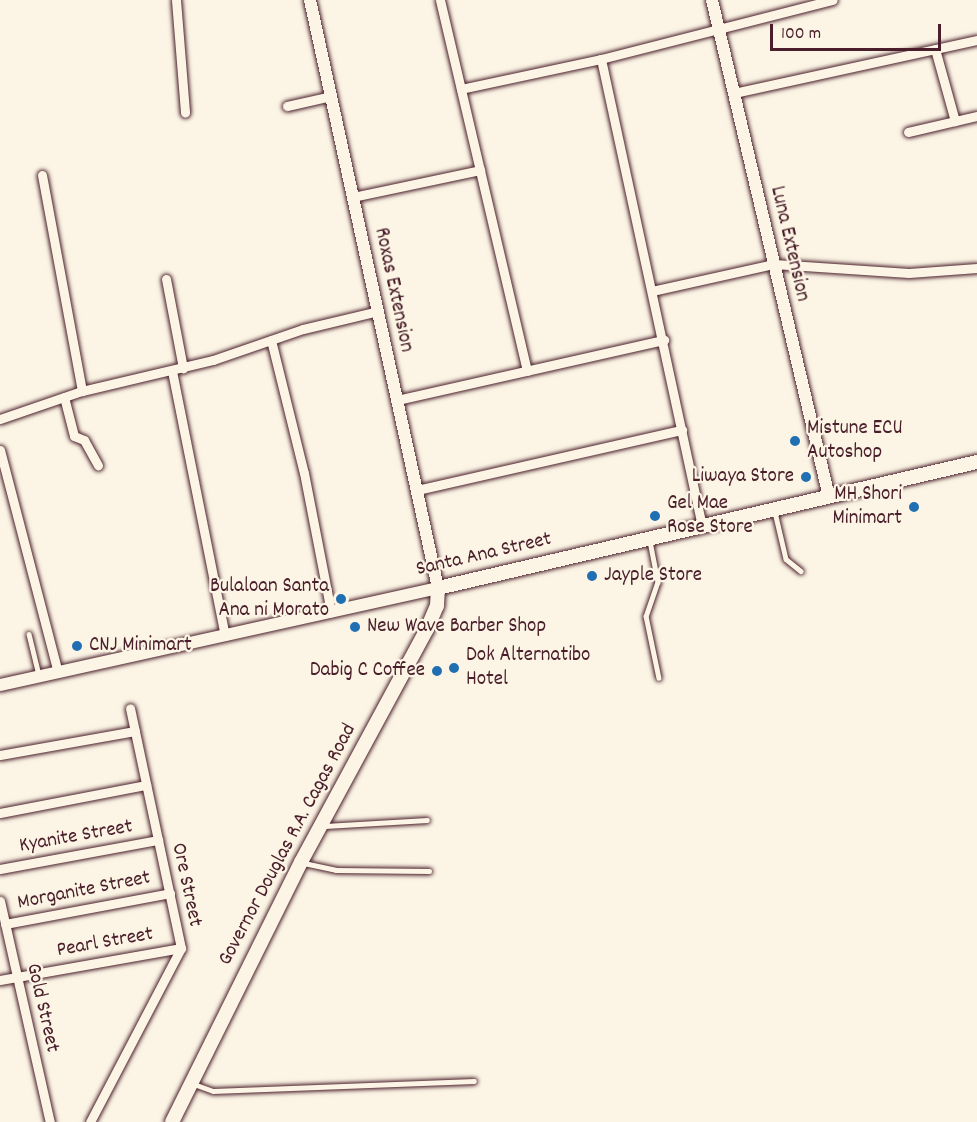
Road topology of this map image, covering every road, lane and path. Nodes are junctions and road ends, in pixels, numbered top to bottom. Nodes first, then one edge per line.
1 (176, 0) edge
2 (310, 0) edge
3 (440, 0) edge
4 (712, 0) edge
5 (833, 0) edge
6 (718, 27) junction
7 (977, 40) edge
8 (935, 49) junction
9 (601, 59) junction
10 (461, 89) junction
11 (734, 93) junction
12 (331, 96) junction
13 (287, 106) dead end
14 (184, 113) dead end
15 (977, 116) edge
16 (955, 121) junction
17 (908, 132) dead end
18 (480, 170) junction
19 (42, 175) dead end
20 (353, 197) junction
21 (774, 264) junction
22 (977, 268) edge
23 (166, 279) dead end
24 (652, 291) junction
25 (378, 311) junction
26 (271, 340) junction
27 (664, 340) junction
28 (183, 368) junction
29 (172, 371) junction
30 (527, 371) junction
31 (82, 391) junction
32 (64, 397) junction
33 (397, 400) junction
34 (0, 419) edge
35 (682, 430) junction
36 (0, 450) edge
37 (977, 462) edge
38 (98, 465) dead end
39 (417, 490) junction
40 (829, 497) junction
41 (774, 509) junction
42 (702, 526) junction
43 (649, 539) junction
44 (801, 572) dead end
45 (438, 588) junction
46 (331, 612) junction
47 (29, 634) dead end
48 (225, 636) junction
49 (58, 673) junction
50 (40, 677) junction
51 (659, 678) dead end
52 (0, 684) edge
53 (130, 708) dead end
54 (135, 731) junction
55 (0, 755) edge
56 (146, 785) junction
57 (0, 813) edge
58 (427, 820) dead end
59 (320, 826) junction
60 (158, 840) junction
61 (301, 862) junction
62 (0, 869) edge
63 (429, 871) dead end
64 (170, 893) junction
65 (0, 901) edge
66 (5, 924) junction
67 (181, 948) junction
68 (17, 977) junction
69 (0, 980) edge
70 (474, 1081) dead end
71 (191, 1082) junction
72 (50, 1122) edge
73 (90, 1122) edge
74 (172, 1122) edge

1 - 14 street
2 - 12 main road, Roxas Extension
3 - 10 street
4 - 6 main road, Luna Extension
5 - 6 street
6 - 9 street
6 - 11 main road, Luna Extension
7 - 8 street
8 - 11 street
8 - 16 street
9 - 10 street
9 - 24 street
10 - 18 street
11 - 21 main road, Luna Extension
12 - 13 street
12 - 20 main road, Roxas Extension
15 - 16 street
16 - 17 street
18 - 20 street
18 - 30 street
19 - 31 street
20 - 25 main road, Roxas Extension
21 - 22 street
21 - 24 street
21 - 40 main road, Luna Extension
23 - 28 street
24 - 27 street
25 - 26 street
25 - 33 main road, Roxas Extension
26 - 28 street
26 - 46 street
27 - 30 street
27 - 35 street
28 - 29 street
29 - 31 street
29 - 48 street
30 - 33 street
31 - 32 street
32 - 34 street
32 - 38 street
33 - 39 main road, Roxas Extension
35 - 39 street
35 - 42 street
36 - 49 street
37 - 40 main road, Santa Ana Street
39 - 45 main road, Roxas Extension
40 - 41 main road, Santa Ana Street
41 - 42 main road, Santa Ana Street
41 - 44 lane
42 - 43 main road, Santa Ana Street
43 - 45 main road, Santa Ana Street
43 - 51 lane
45 - 46 main road, Santa Ana Street
45 - 59 main road, Governor Douglas R.A. Cagas Road
46 - 48 main road, Santa Ana Street
47 - 50 lane
48 - 49 main road, Santa Ana Street
49 - 50 main road, Santa Ana Street
50 - 52 main road, Santa Ana Street
53 - 54 street, Ore Street
54 - 55 street
54 - 56 street, Ore Street
56 - 57 street
56 - 60 street, Ore Street
58 - 59 lane
59 - 61 main road, Governor Douglas R.A. Cagas Road
60 - 62 street, Kyanite Street
60 - 64 street, Ore Street
61 - 63 lane
61 - 71 main road, Governor Douglas R.A. Cagas Road
64 - 66 street, Morganite Street
64 - 67 street, Ore Street
65 - 66 street, Gold Street
66 - 68 street, Gold Street
67 - 68 street, Pearl Street
67 - 73 street, Ore Street
68 - 69 street, Pearl Street
68 - 72 street, Gold Street
70 - 71 lane
71 - 74 main road, Governor Douglas R.A. Cagas Road

